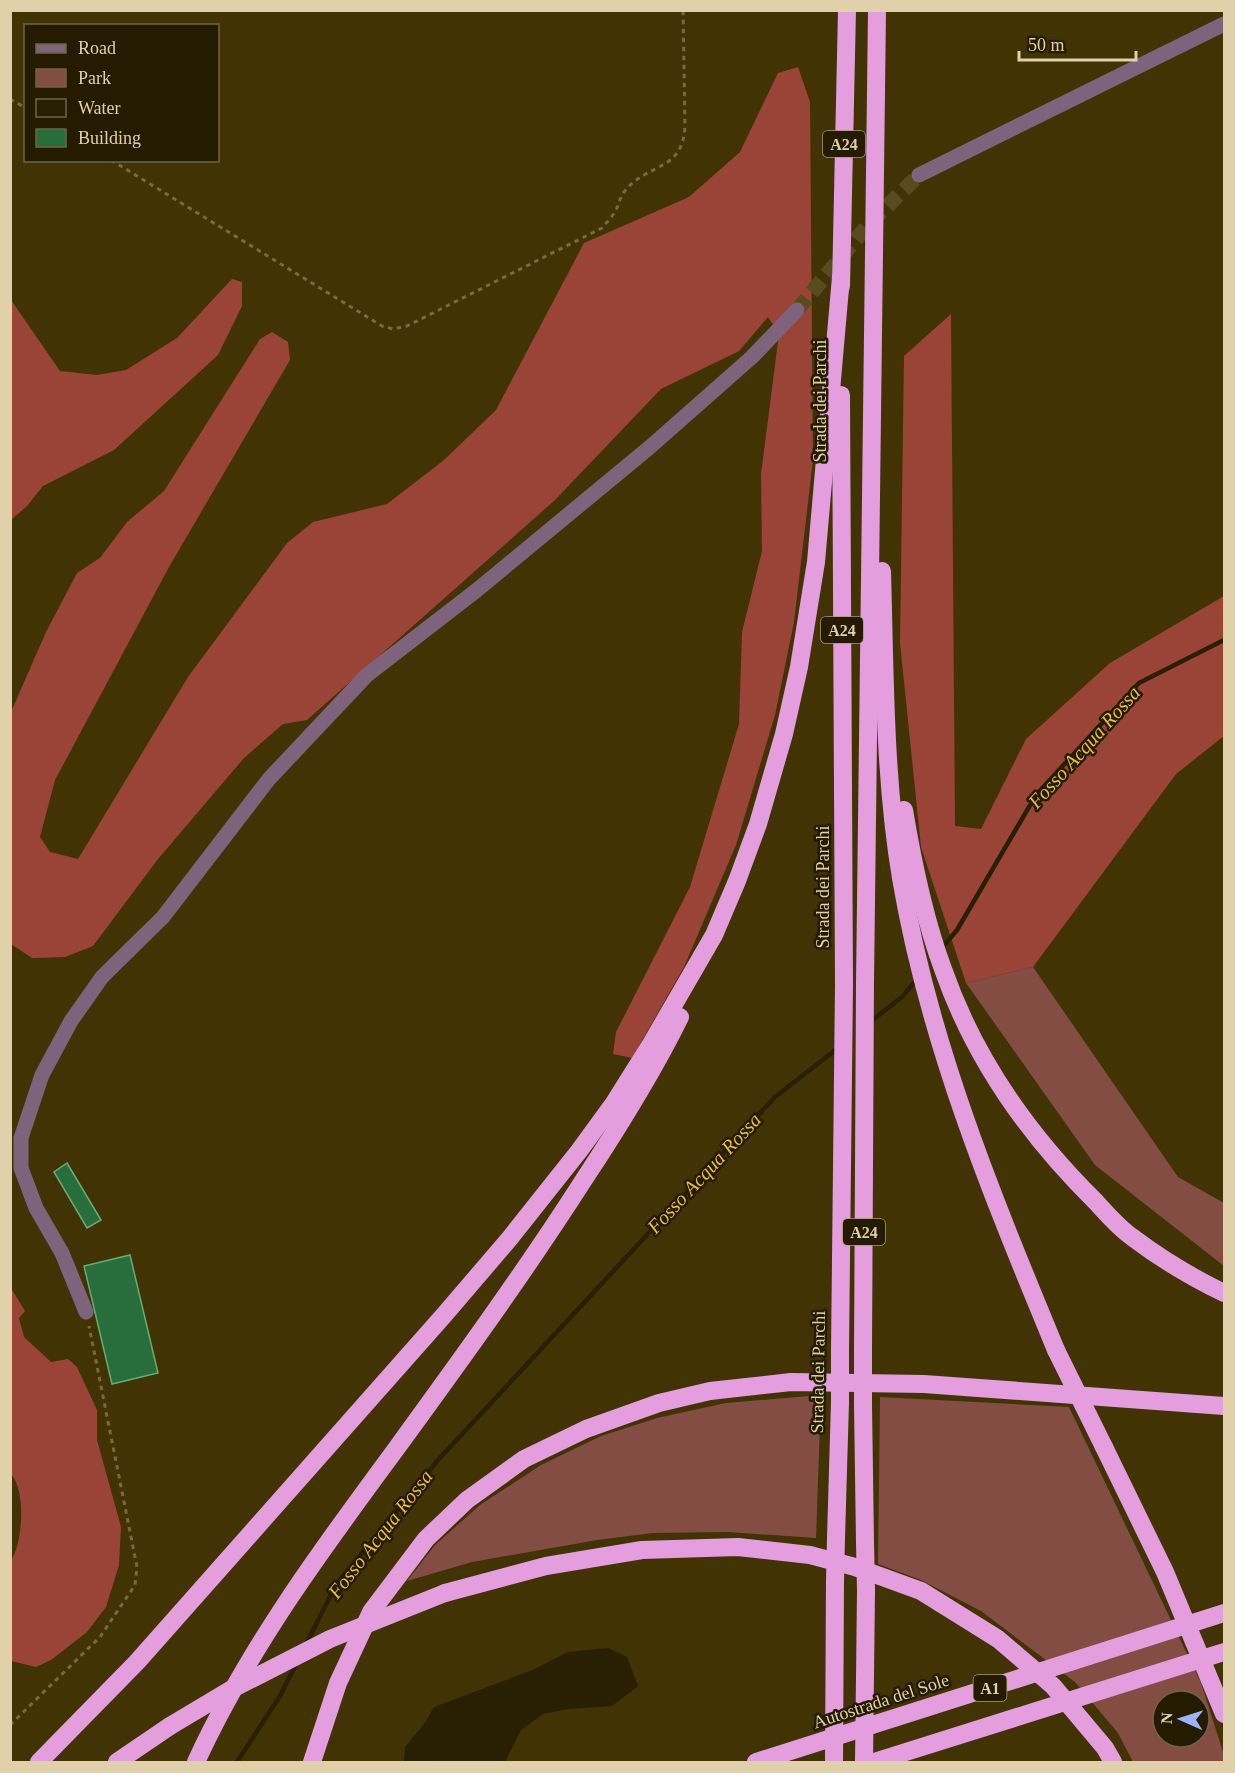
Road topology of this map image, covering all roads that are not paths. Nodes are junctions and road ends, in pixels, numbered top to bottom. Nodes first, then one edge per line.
1 (847, 10) edge
2 (877, 10) edge
3 (1224, 24) edge
4 (919, 175) tunnel mouth
5 (841, 277) junction
6 (797, 310) tunnel mouth
7 (874, 332) junction
8 (884, 622) junction
9 (714, 935) junction
10 (1224, 1293) edge
11 (86, 1312) road end
12 (1224, 1406) edge
13 (1224, 1613) edge
14 (1224, 1652) edge
15 (834, 1675) junction
16 (865, 1684) junction
17 (1224, 1714) edge
18 (39, 1762) edge
19 (117, 1762) edge
20 (196, 1762) edge
21 (312, 1762) edge
22 (756, 1762) edge
23 (827, 1762) edge
24 (834, 1762) edge
25 (864, 1762) edge
26 (872, 1762) edge
27 (1113, 1762) edge

1 - 5 highway, Strada dei Parchi / A24
2 - 7 highway, A24
3 - 4 lane
5 - 9 highway
5 - 15 highway, Strada dei Parchi / A24, bridge
6 - 11 lane
7 - 8 highway
7 - 16 highway, A24, bridge
8 - 10 highway
8 - 17 highway, bridge
9 - 18 highway
9 - 20 highway
12 - 21 highway
13 - 22 highway, Autostrada del Sole / A1, bridge
14 - 26 highway, A1, bridge
15 - 23 lane
15 - 24 highway, Strada dei Parchi / A24
16 - 25 highway, A24
16 - 26 lane
19 - 27 highway, bridge

